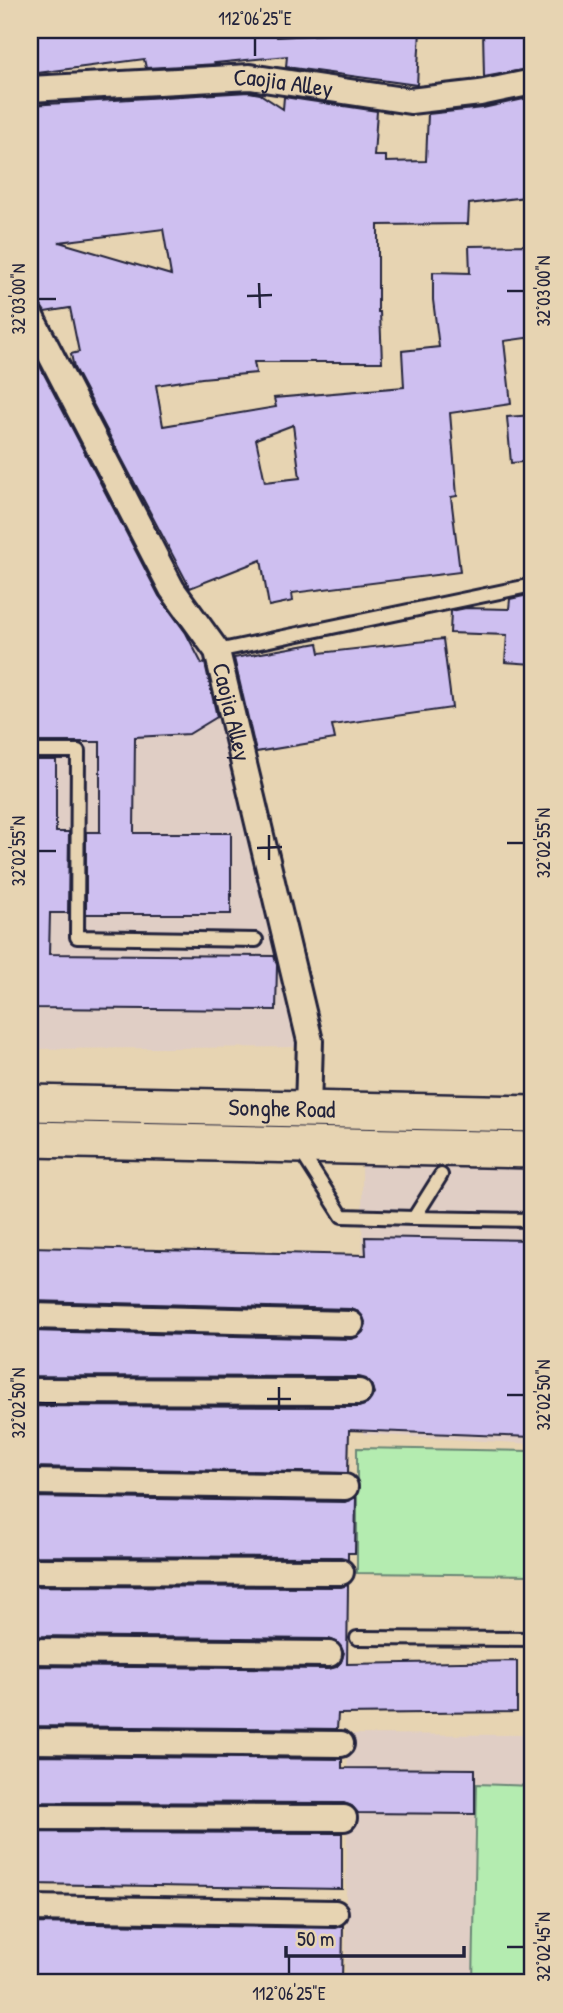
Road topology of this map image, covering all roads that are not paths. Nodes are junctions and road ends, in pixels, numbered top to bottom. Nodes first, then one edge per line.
1 (533, 82) edge
2 (30, 89) edge
3 (30, 315) edge
4 (533, 585) edge
5 (217, 651) junction
6 (30, 751) edge
7 (256, 940) dead end
8 (30, 1103) edge
9 (307, 1109) junction
10 (533, 1114) edge
11 (30, 1139) edge
12 (296, 1145) junction
13 (533, 1150) edge
14 (441, 1175) dead end
15 (414, 1218) junction
16 (533, 1220) edge
17 (30, 1316) edge
18 (351, 1324) dead end
19 (30, 1391) edge
20 (359, 1392) dead end
21 (30, 1482) edge
22 (345, 1487) dead end
23 (30, 1572) edge
24 (341, 1572) dead end
25 (357, 1638) dead end
26 (533, 1639) edge
27 (30, 1651) edge
28 (329, 1654) dead end
29 (30, 1741) edge
30 (341, 1744) dead end
31 (30, 1817) edge
32 (344, 1818) dead end
33 (30, 1908) edge
34 (335, 1913) dead end

1 - 2 street, Caojia Alley
3 - 5 street, Caojia Alley
4 - 5 lane
5 - 9 street, Caojia Alley
6 - 7 lane
8 - 9 main road, Songhe Road
9 - 10 main road, Songhe Road
11 - 12 main road, Songhe Road
12 - 13 main road, Songhe Road
12 - 15 lane
14 - 15 lane
15 - 16 lane
17 - 18 street
19 - 20 street
21 - 22 street
23 - 24 street
25 - 26 lane
27 - 28 street
29 - 30 street
31 - 32 street
33 - 34 street

